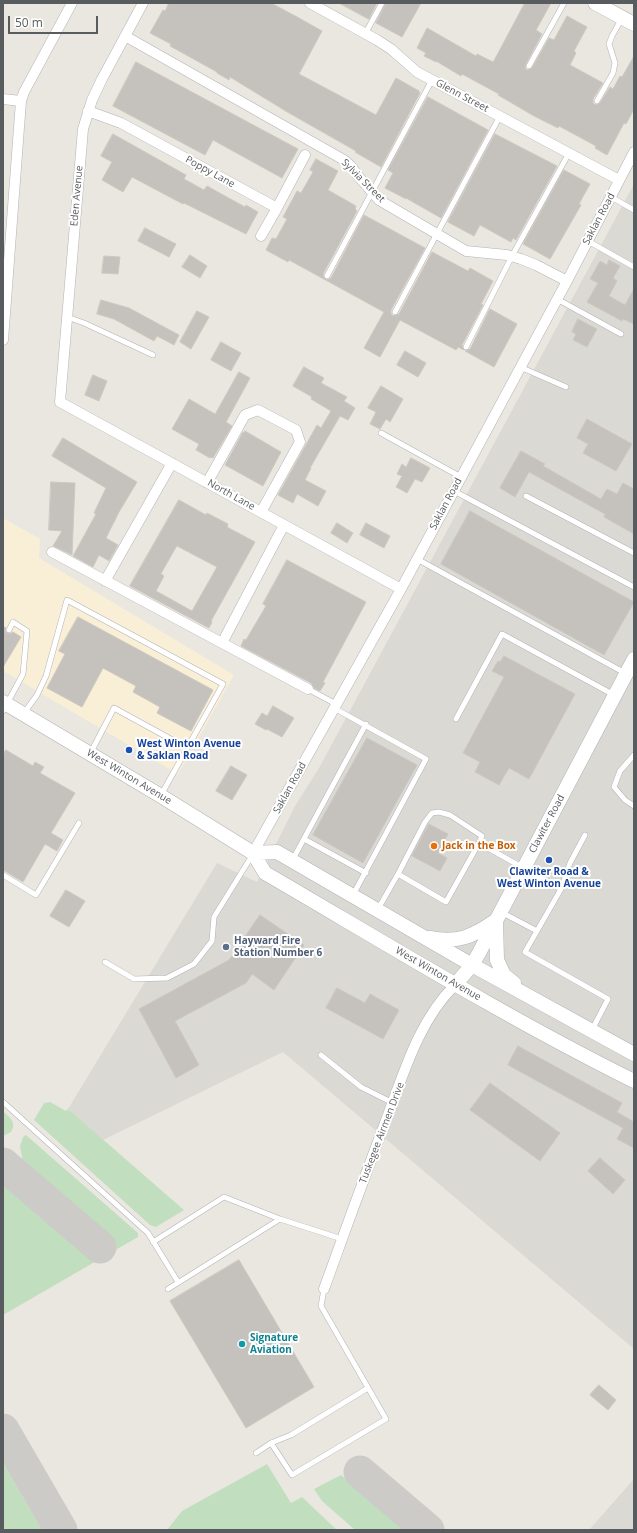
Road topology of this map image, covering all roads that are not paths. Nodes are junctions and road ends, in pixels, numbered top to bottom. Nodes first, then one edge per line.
1 (72, 3) edge
2 (143, 3) edge
3 (310, 3) edge
4 (382, 3) edge
5 (564, 3) edge
6 (595, 3) edge
7 (628, 21) edge
8 (365, 34) junction
9 (125, 36) junction
10 (528, 66) dead end
11 (432, 80) junction
12 (3, 99) edge
13 (21, 101) junction
14 (597, 101) dead end
15 (88, 111) junction
16 (500, 116) junction
17 (634, 152) edge
18 (569, 153) junction
19 (305, 155) dead end
20 (619, 180) junction
21 (372, 193) junction
22 (611, 197) junction
23 (276, 208) junction
24 (634, 210) edge
25 (437, 234) junction
26 (261, 236) dead end
27 (588, 241) junction
28 (512, 256) junction
29 (634, 267) edge
30 (327, 276) dead end
31 (567, 281) junction
32 (557, 299) junction
33 (395, 312) dead end
34 (67, 317) junction
35 (621, 334) dead end
36 (3, 340) edge
37 (466, 347) dead end
38 (153, 354) dead end
39 (520, 367) junction
40 (566, 387) dead end
41 (60, 402) joint
42 (381, 433) dead end
43 (172, 463) junction
44 (461, 477) junction
45 (207, 482) junction
46 (454, 491) junction
47 (526, 496) dead end
48 (261, 512) junction
49 (284, 525) junction
50 (52, 552) dead end
51 (634, 553) edge
52 (417, 560) junction
53 (105, 581) junction
54 (634, 587) edge
55 (402, 588) junction
56 (9, 630) dead end
57 (222, 643) junction
58 (634, 659) edge
59 (626, 674) junction
60 (308, 689) joint
61 (615, 695) junction
62 (4, 706) edge
63 (336, 706) junction
64 (24, 714) junction
65 (456, 719) dead end
66 (366, 724) junction
67 (188, 748) junction
68 (90, 754) junction
69 (634, 755) edge
70 (161, 796) junction
71 (634, 806) edge
72 (79, 823) dead end
73 (585, 835) dead end
74 (304, 839) junction
75 (479, 843) junction
76 (253, 853) junction
77 (292, 861) junction
78 (524, 868) junction
79 (366, 873) junction
80 (398, 874) junction
81 (3, 875) edge
82 (561, 889) junction
83 (353, 896) junction
84 (377, 910) junction
85 (498, 916) junction
86 (537, 932) junction
87 (422, 936) junction
88 (105, 962) dead end
89 (472, 965) junction
90 (455, 985) junction
91 (530, 997) junction
92 (592, 1030) junction
93 (634, 1053) edge
94 (321, 1055) dead end
95 (634, 1081) edge
96 (3, 1102) edge
97 (392, 1103) junction
98 (280, 1219) junction
99 (342, 1239) junction
100 (154, 1242) junction
101 (178, 1282) junction
102 (168, 1289) dead end
103 (324, 1289) joint
104 (368, 1388) junction
105 (271, 1443) junction
106 (256, 1453) dead end

1 - 13 street
2 - 9 street, Eden Avenue
3 - 8 street, Glenn Street
4 - 8 lane
5 - 10 lane
6 - 7 main road
7 - 14 lane
8 - 11 street, Glenn Street
9 - 15 street, Eden Avenue
9 - 21 street, Sylvia Street
11 - 16 street, Glenn Street
11 - 21 lane
12 - 13 street
13 - 36 street
15 - 23 street, Poppy Lane
15 - 34 street, Eden Avenue
16 - 18 street, Glenn Street
16 - 25 lane
17 - 20 street, Saklan Road
18 - 20 street, Glenn Street
18 - 28 lane
19 - 23 street
20 - 22 street, Saklan Road
21 - 25 street, Sylvia Street
21 - 30 lane
22 - 24 lane
22 - 27 street, Saklan Road
23 - 26 street
25 - 28 street, Sylvia Street
25 - 33 lane
27 - 29 lane
27 - 31 street, Saklan Road
28 - 31 street, Sylvia Street
28 - 37 lane
31 - 32 street, Saklan Road
32 - 35 lane
32 - 39 street, Saklan Road
34 - 38 lane
34 - 41 street, Eden Avenue
39 - 40 lane
39 - 44 street, Saklan Road
41 - 43 street, North Lane
42 - 44 lane
43 - 45 street, North Lane
43 - 53 street
44 - 46 street, Saklan Road
45 - 48 street, North Lane
45 - 48 street
46 - 52 street, Saklan Road
46 - 54 lane
47 - 51 lane
48 - 49 street, North Lane
49 - 55 street, North Lane
49 - 57 street
50 - 53 street
52 - 55 street, Saklan Road
52 - 59 lane
53 - 57 street
55 - 63 street, Saklan Road
56 - 62 lane
57 - 60 street
58 - 59 main road, Clawiter Road
59 - 61 main road, Clawiter Road
60 - 63 lane
61 - 65 lane
61 - 78 main road, Clawiter Road
62 - 64 main road, West Winton Avenue
63 - 66 lane
63 - 76 street, Saklan Road
64 - 67 lane
64 - 68 main road, West Winton Avenue
66 - 74 lane
66 - 79 lane
67 - 68 lane
67 - 70 lane
68 - 70 main road, West Winton Avenue
69 - 71 lane
70 - 76 main road, West Winton Avenue
72 - 81 lane
73 - 82 lane
74 - 77 lane
74 - 79 lane
75 - 78 lane
75 - 80 lane
75 - 80 lane
76 - 77 main road
76 - 88 lane
76 - 90 main road, West Winton Avenue
77 - 83 main road
78 - 82 lane
78 - 85 main road, Clawiter Road
79 - 83 lane
80 - 84 lane
82 - 86 lane
83 - 84 main road
84 - 87 main road
85 - 86 lane
85 - 87 main road
85 - 89 main road, Clawiter Road
85 - 91 main road
86 - 92 lane
87 - 89 main road
89 - 90 main road, Clawiter Road
89 - 91 main road
90 - 95 main road, West Winton Avenue
90 - 97 street, Tuskegee Airmen Drive
91 - 92 main road
92 - 93 main road
94 - 97 lane
96 - 100 lane
97 - 99 street, Tuskegee Airmen Drive
98 - 99 lane
98 - 100 lane
98 - 101 lane
99 - 103 street, Tuskegee Airmen Drive
100 - 101 lane
101 - 102 lane
103 - 104 lane
104 - 105 lane
104 - 105 lane
105 - 106 lane

